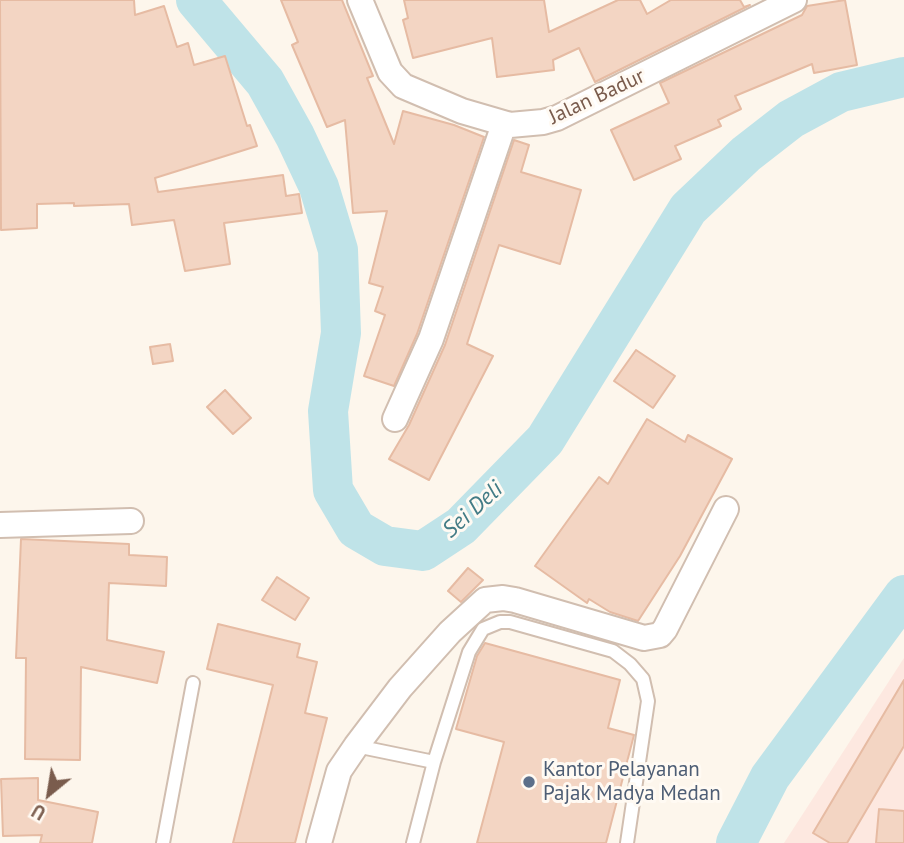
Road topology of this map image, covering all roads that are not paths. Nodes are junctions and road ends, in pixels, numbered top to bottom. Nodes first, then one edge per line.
1 (360, 0) edge
2 (794, 0) edge
3 (504, 124) junction
4 (395, 419) dead end
5 (726, 509) dead end
6 (131, 521) dead end
7 (0, 525) edge
8 (193, 683) dead end
9 (356, 746) junction
10 (434, 762) junction
11 (163, 843) edge
12 (319, 843) edge
13 (413, 843) edge
14 (627, 843) edge

1 - 3 street, Jalan Badur
2 - 3 street, Jalan Badur
3 - 4 street
5 - 9 street
6 - 7 street
8 - 11 lane
9 - 10 lane
9 - 12 street
10 - 13 lane
10 - 14 lane

